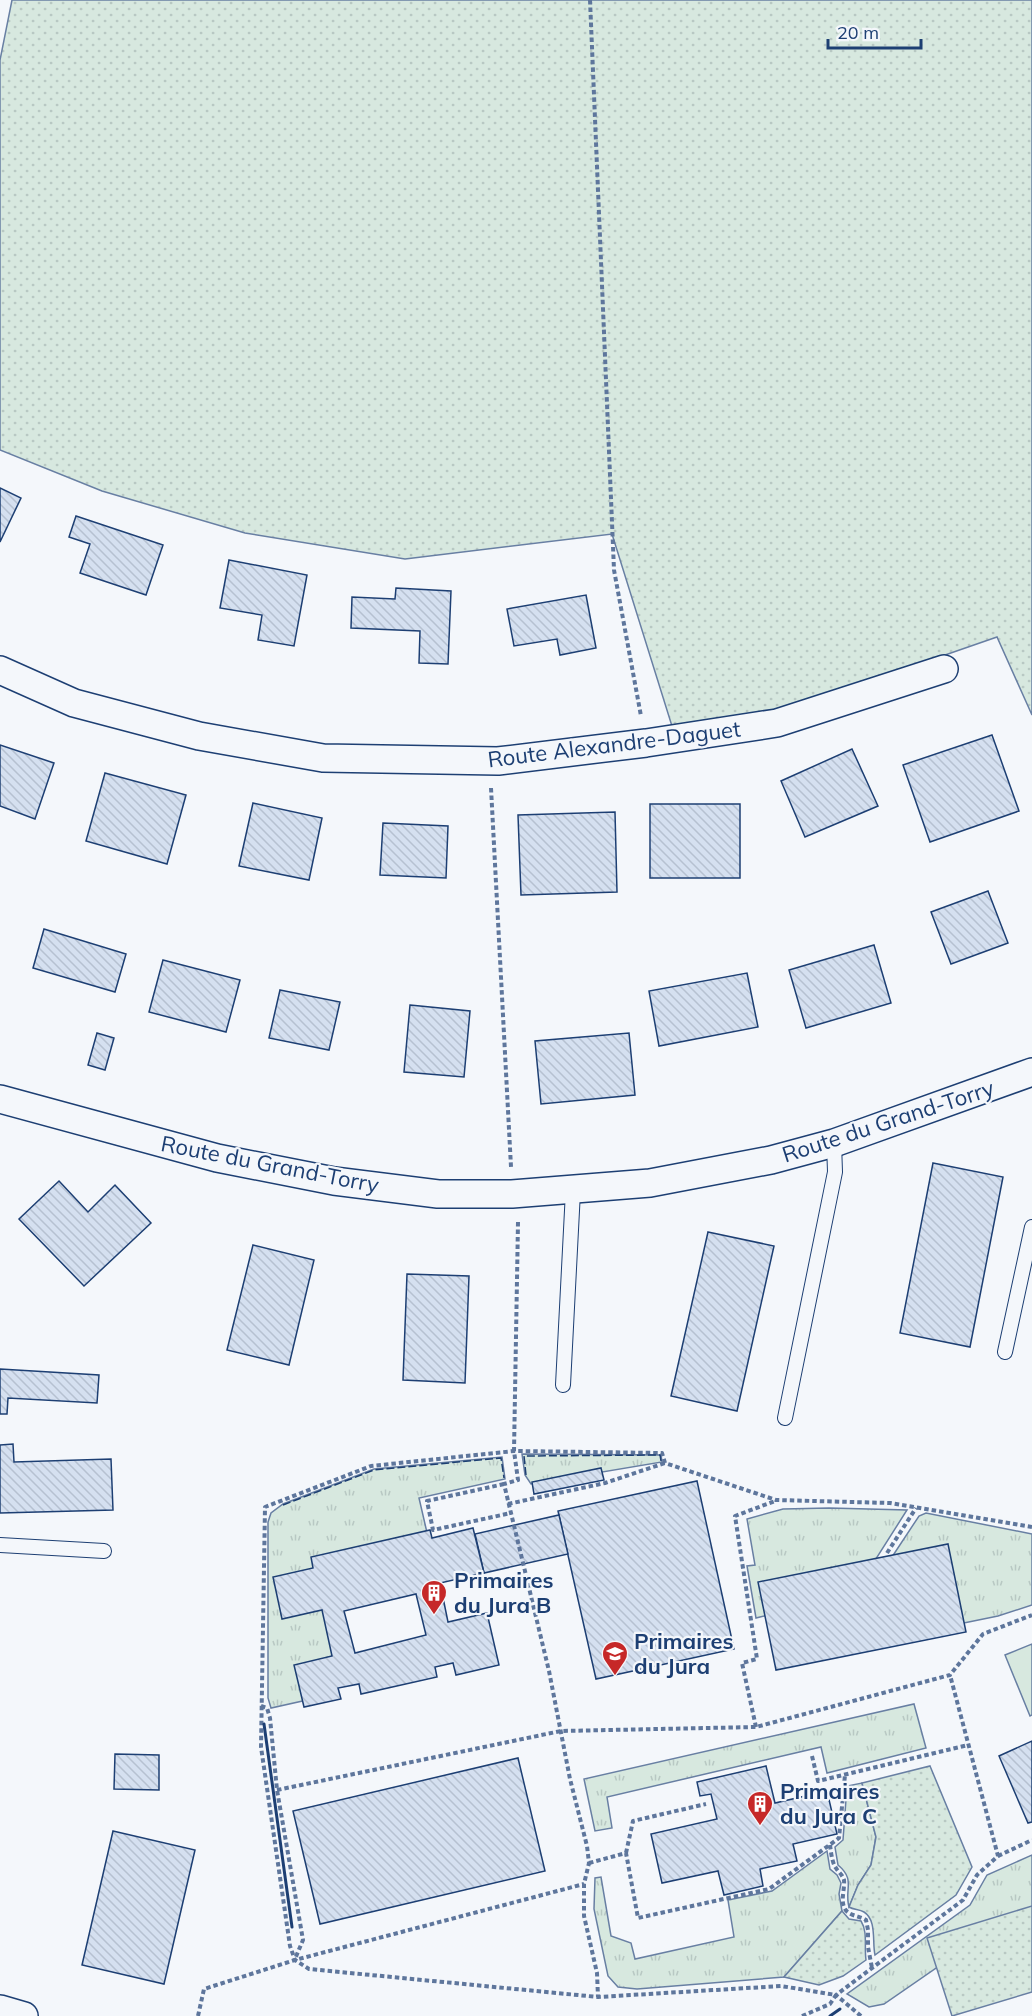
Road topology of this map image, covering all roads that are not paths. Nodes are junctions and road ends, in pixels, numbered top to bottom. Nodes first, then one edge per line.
1 (944, 669) dead end
2 (0, 670) edge
3 (1032, 1072) edge
4 (0, 1099) edge
5 (834, 1143) junction
6 (573, 1191) junction
7 (1032, 1227) edge
8 (1005, 1352) dead end
9 (563, 1384) dead end
10 (785, 1418) dead end
11 (0, 1545) edge
12 (104, 1551) dead end
13 (0, 2009) edge
14 (24, 2016) edge

1 - 2 street, Route Alexandre-Daguet
3 - 5 street, Route du Grand-Torry
4 - 6 street, Route du Grand-Torry
5 - 6 street, Route du Grand-Torry
5 - 10 lane
6 - 9 lane
7 - 8 lane
11 - 12 lane
13 - 14 street

